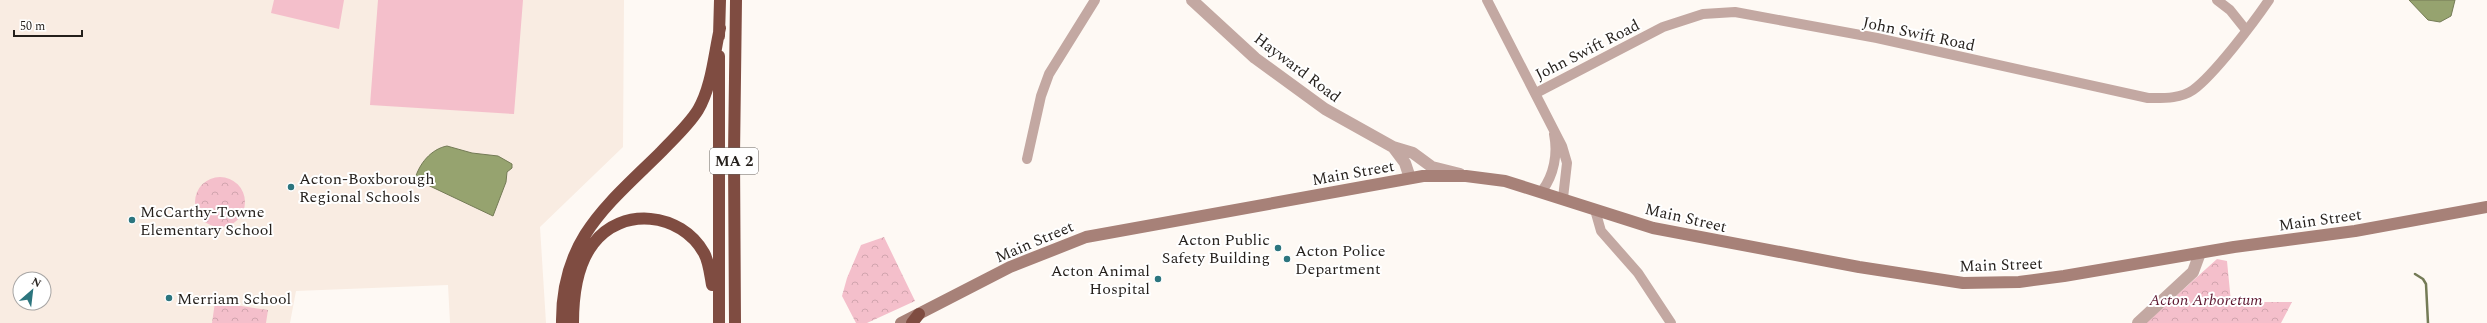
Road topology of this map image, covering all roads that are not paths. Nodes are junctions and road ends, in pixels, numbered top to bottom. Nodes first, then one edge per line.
1 (720, 0) edge
2 (736, 0) edge
3 (1095, 0) edge
4 (1192, 0) edge
5 (1488, 0) edge
6 (2217, 0) edge
7 (2269, 0) edge
8 (720, 28) junction
9 (2246, 30) junction
10 (1536, 93) junction
11 (1551, 123) junction
12 (1393, 146) junction
13 (1419, 158) junction
14 (1027, 159) dead end
15 (1423, 176) junction
16 (1466, 176) junction
17 (1410, 178) junction
18 (1542, 191) junction
19 (1563, 198) junction
20 (2487, 207) edge
21 (1596, 210) junction
22 (2200, 253) junction
23 (916, 318) edge
24 (562, 323) edge
25 (573, 323) edge
26 (719, 323) edge
27 (735, 323) edge
28 (901, 323) edge
29 (1671, 323) edge
30 (2138, 323) edge

1 - 8 highway, MA 2
2 - 27 highway, MA 2
3 - 14 street
4 - 12 street, Hayward Road
5 - 10 street
6 - 9 street
7 - 9 street, John Swift Road
8 - 24 highway
8 - 26 highway, MA 2
9 - 10 street, John Swift Road
10 - 11 street
11 - 18 street
11 - 19 street
12 - 13 street, Hayward Road
12 - 17 street, Hayward Road
13 - 15 street
13 - 16 street, Hayward Road
15 - 16 main road, Main Street
15 - 17 main road, Main Street
16 - 18 main road, Main Street
17 - 23 main road, Main Street
18 - 19 main road, Main Street
19 - 21 main road, Main Street
20 - 22 main road, Main Street
21 - 22 main road, Main Street
21 - 29 street
22 - 30 street
23 - 28 main road, Main Street
25 - 26 highway

